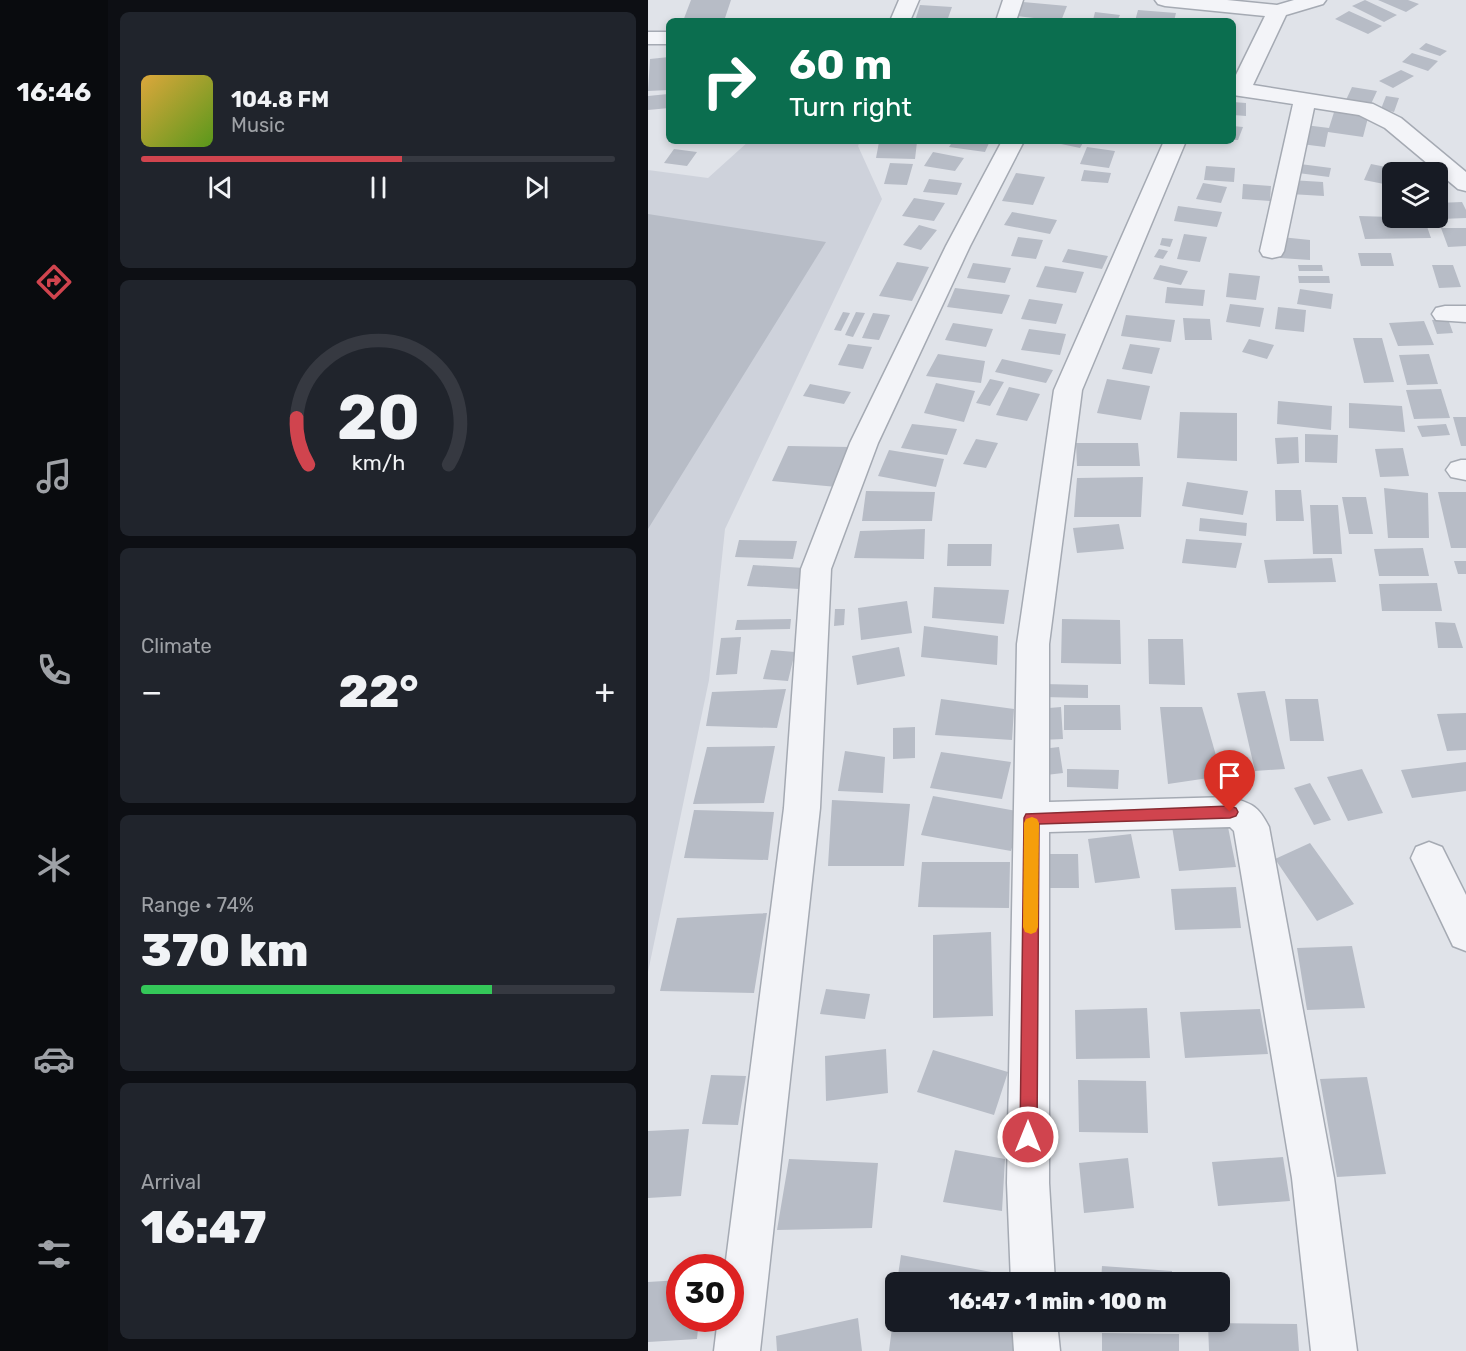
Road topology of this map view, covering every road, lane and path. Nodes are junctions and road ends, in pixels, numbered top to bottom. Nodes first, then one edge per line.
1 (909, 0) edge
2 (1013, 0) edge
3 (1165, 0) edge
4 (1316, 0) edge
5 (1278, 10) junction
6 (901, 18) edge
7 (1007, 18) edge
8 (648, 38) edge
9 (666, 38) edge
10 (1236, 88) edge
11 (1305, 98) junction
12 (1011, 144) edge
13 (1174, 144) edge
14 (1466, 184) edge
15 (1272, 251) dead end
16 (1032, 818) junction
17 (1429, 858) dead end
18 (1466, 934) edge
19 (1032, 1272) edge
20 (1036, 1332) edge
21 (737, 1351) edge
22 (1037, 1351) edge
23 (1334, 1351) edge

1 - 6 street
2 - 7 street
3 - 5 street
4 - 5 street
5 - 10 street
8 - 9 street
10 - 11 street
11 - 14 street
11 - 15 street
12 - 21 street
13 - 16 street
16 - 19 street
16 - 23 street
17 - 18 street
20 - 22 street

